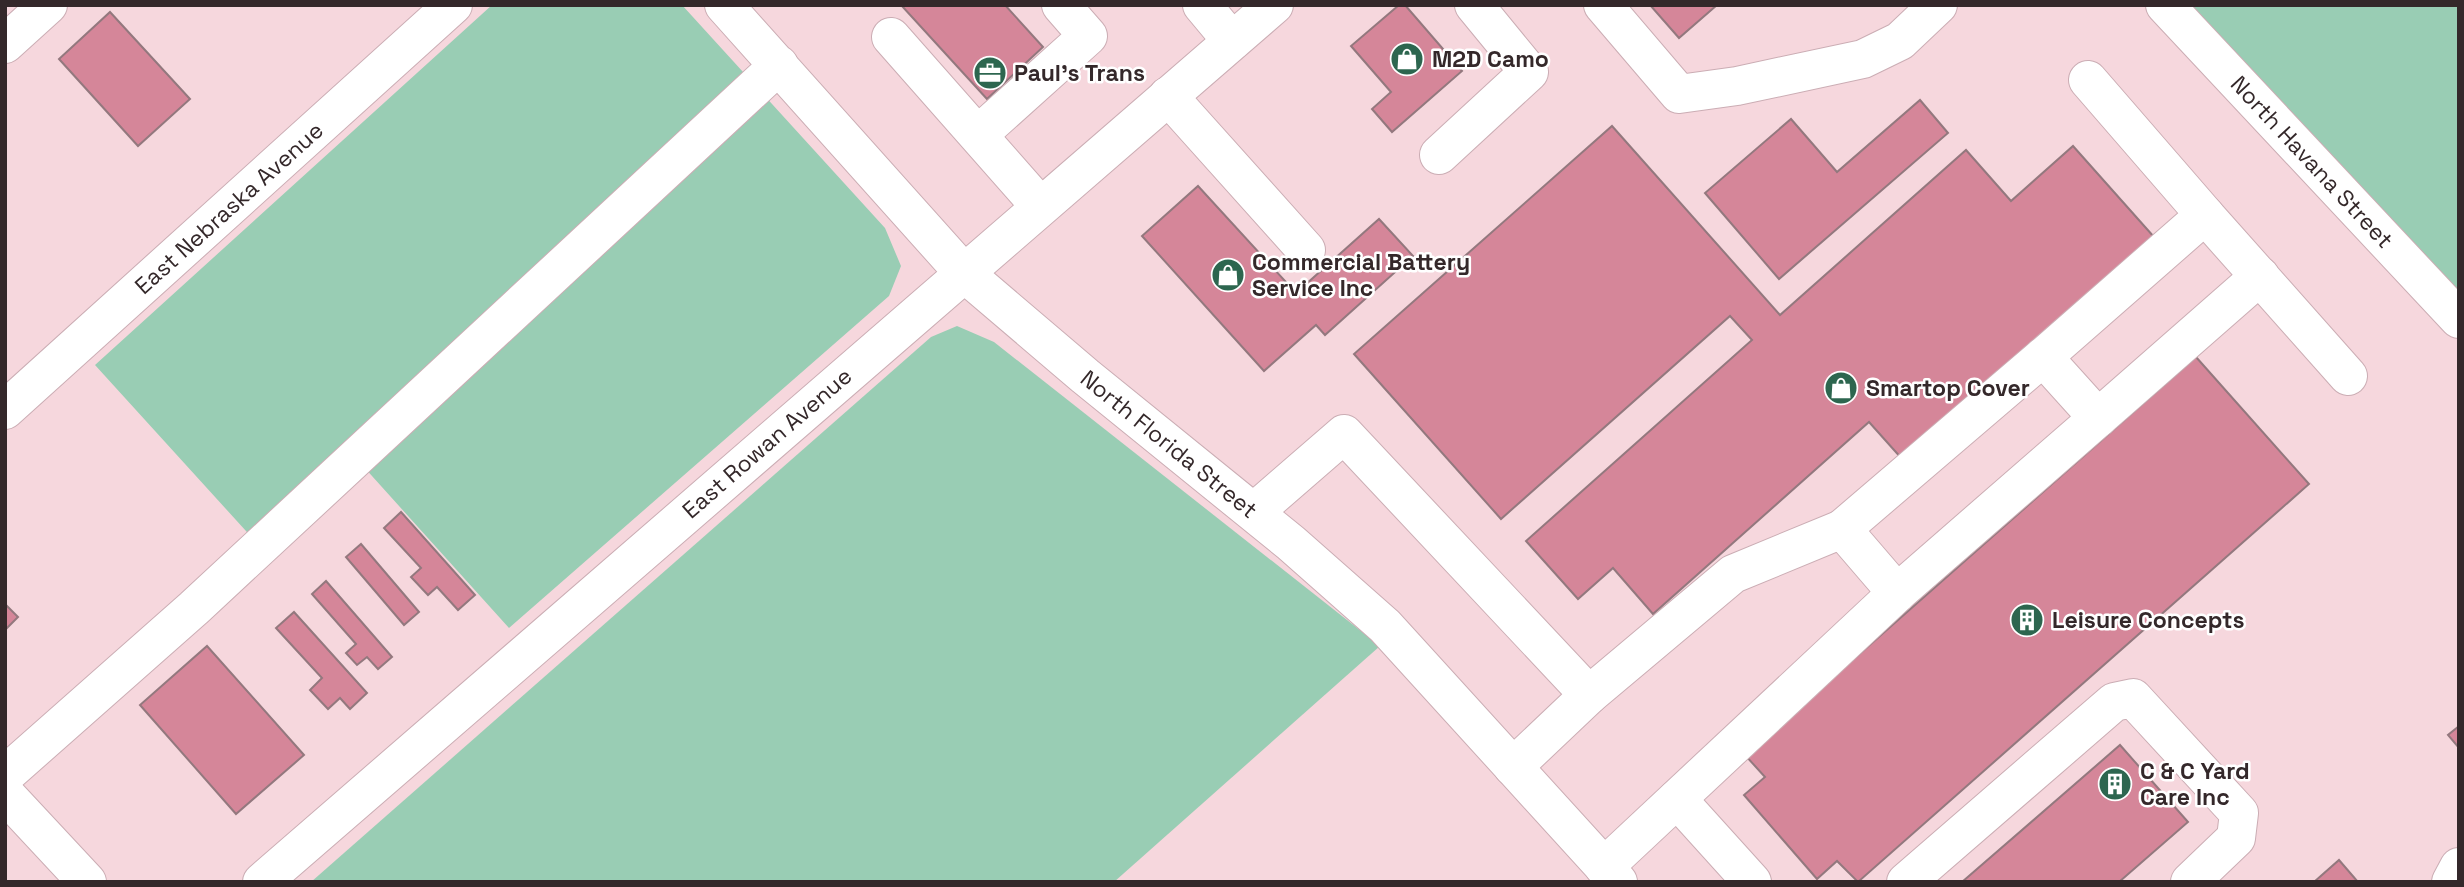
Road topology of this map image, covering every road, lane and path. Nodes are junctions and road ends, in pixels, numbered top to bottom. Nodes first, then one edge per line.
1 (47, 5) edge
2 (453, 5) edge
3 (724, 5) edge
4 (1061, 5) edge
5 (1202, 5) edge
6 (1274, 5) edge
7 (1474, 5) edge
8 (1603, 5) edge
9 (1938, 5) edge
10 (2165, 5) edge
11 (891, 37) dead end
12 (1232, 41) junction
13 (5, 44) edge
14 (779, 65) junction
15 (2088, 80) dead end
16 (1168, 96) junction
17 (979, 134) junction
18 (1439, 155) dead end
19 (1040, 206) junction
20 (2205, 215) junction
21 (1307, 250) dead end
22 (963, 272) junction
23 (2260, 276) junction
24 (2459, 319) edge
25 (2043, 357) junction
26 (2348, 376) dead end
27 (5, 410) edge
28 (2098, 418) junction
29 (1254, 512) junction
30 (1842, 529) junction
31 (1897, 593) junction
32 (1589, 695) junction
33 (1513, 766) junction
34 (5, 775) edge
35 (5, 794) edge
36 (1677, 799) junction
37 (2459, 867) edge
38 (1611, 874) edge
39 (87, 882) edge
40 (262, 882) edge
41 (1752, 882) edge
42 (1906, 882) edge
43 (2190, 882) edge
44 (2451, 882) edge

1 - 13 street
2 - 27 street, East Nebraska Avenue
3 - 14 street, North Florida Street
4 - 17 street
5 - 12 street
6 - 12 street, East Rowan Avenue
7 - 18 street
8 - 9 street
10 - 24 street, North Havana Street
11 - 17 street
12 - 16 street, East Rowan Avenue
14 - 22 street, North Florida Street
14 - 34 street
15 - 20 street
16 - 19 street, East Rowan Avenue
16 - 21 street
17 - 19 street
19 - 22 street, East Rowan Avenue
20 - 23 street
20 - 25 street
22 - 29 street, North Florida Street
22 - 40 street, East Rowan Avenue
23 - 26 street
23 - 28 street
25 - 28 street
25 - 30 street
28 - 31 street
29 - 32 street
29 - 33 street, North Florida Street
30 - 31 street
30 - 32 street
31 - 36 street
32 - 33 street
33 - 38 street, North Florida Street
35 - 39 street
36 - 38 street
36 - 41 street
37 - 44 street
42 - 43 street

